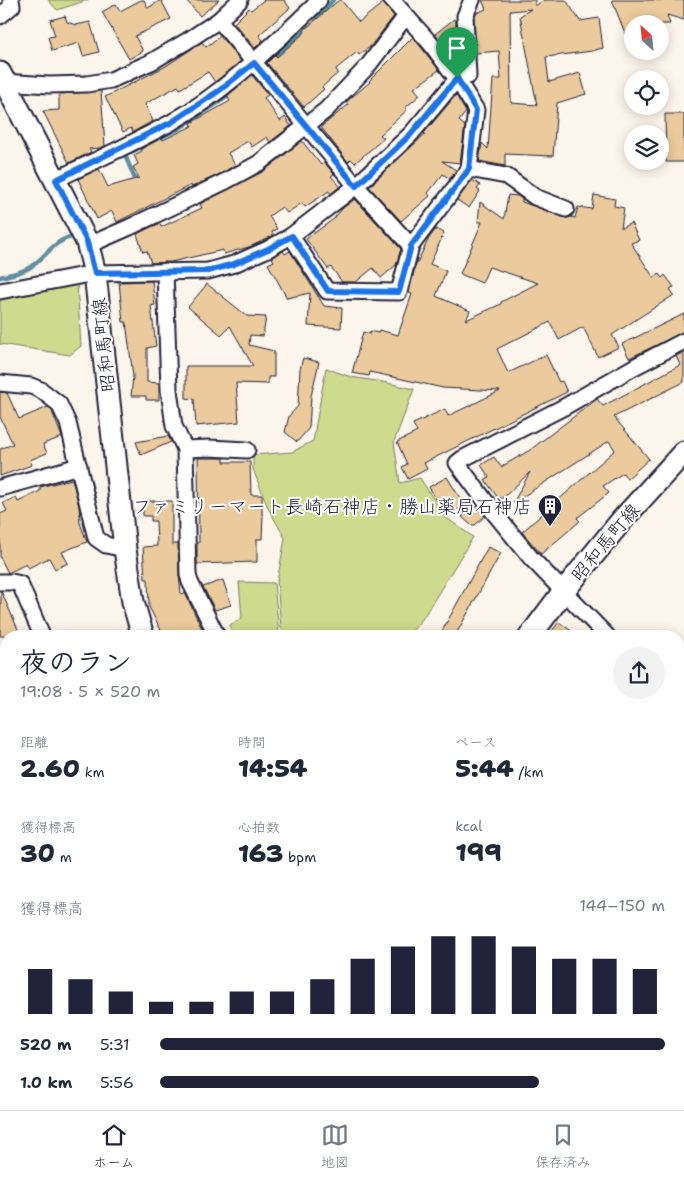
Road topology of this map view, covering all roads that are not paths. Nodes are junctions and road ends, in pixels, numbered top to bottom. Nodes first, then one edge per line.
1 (11, 0) edge
2 (319, 0) edge
3 (392, 0) edge
4 (472, 0) edge
5 (235, 2) edge
6 (0, 16) edge
7 (406, 16) junction
8 (219, 20) junction
9 (254, 63) junction
10 (2, 78) edge
11 (457, 78) junction
12 (306, 127) junction
13 (469, 169) junction
14 (56, 180) junction
15 (356, 186) junction
16 (566, 209) dead end
17 (292, 236) junction
18 (87, 242) junction
19 (411, 246) junction
20 (165, 271) junction
21 (95, 273) junction
22 (0, 291) edge
23 (684, 341) edge
24 (0, 383) edge
25 (186, 450) junction
26 (247, 450) dead end
27 (684, 452) edge
28 (79, 466) junction
29 (0, 488) edge
30 (125, 548) junction
31 (0, 582) edge
32 (563, 592) junction
33 (39, 630) edge
34 (141, 630) edge
35 (215, 630) edge
36 (534, 630) edge
37 (601, 630) edge

1 - 6 street
2 - 9 street
3 - 7 street
4 - 11 street
5 - 8 street
7 - 11 street
7 - 12 street
8 - 9 street
8 - 10 street
9 - 12 street
9 - 14 street
10 - 14 main road, 昭和馬町線
11 - 13 street
11 - 15 street
12 - 15 street
12 - 18 street
13 - 16 street
13 - 19 street
14 - 18 main road, 昭和馬町線
15 - 17 street
15 - 19 street
17 - 19 street
17 - 20 street
18 - 21 main road, 昭和馬町線
20 - 21 street
20 - 25 street
21 - 22 street
21 - 30 main road, 昭和馬町線
23 - 32 street
24 - 28 street
25 - 26 street
25 - 35 street
27 - 32 main road, 昭和馬町線
28 - 29 street
28 - 30 street
30 - 34 main road, 昭和馬町線
31 - 33 street
32 - 36 main road, 昭和馬町線
32 - 37 street

